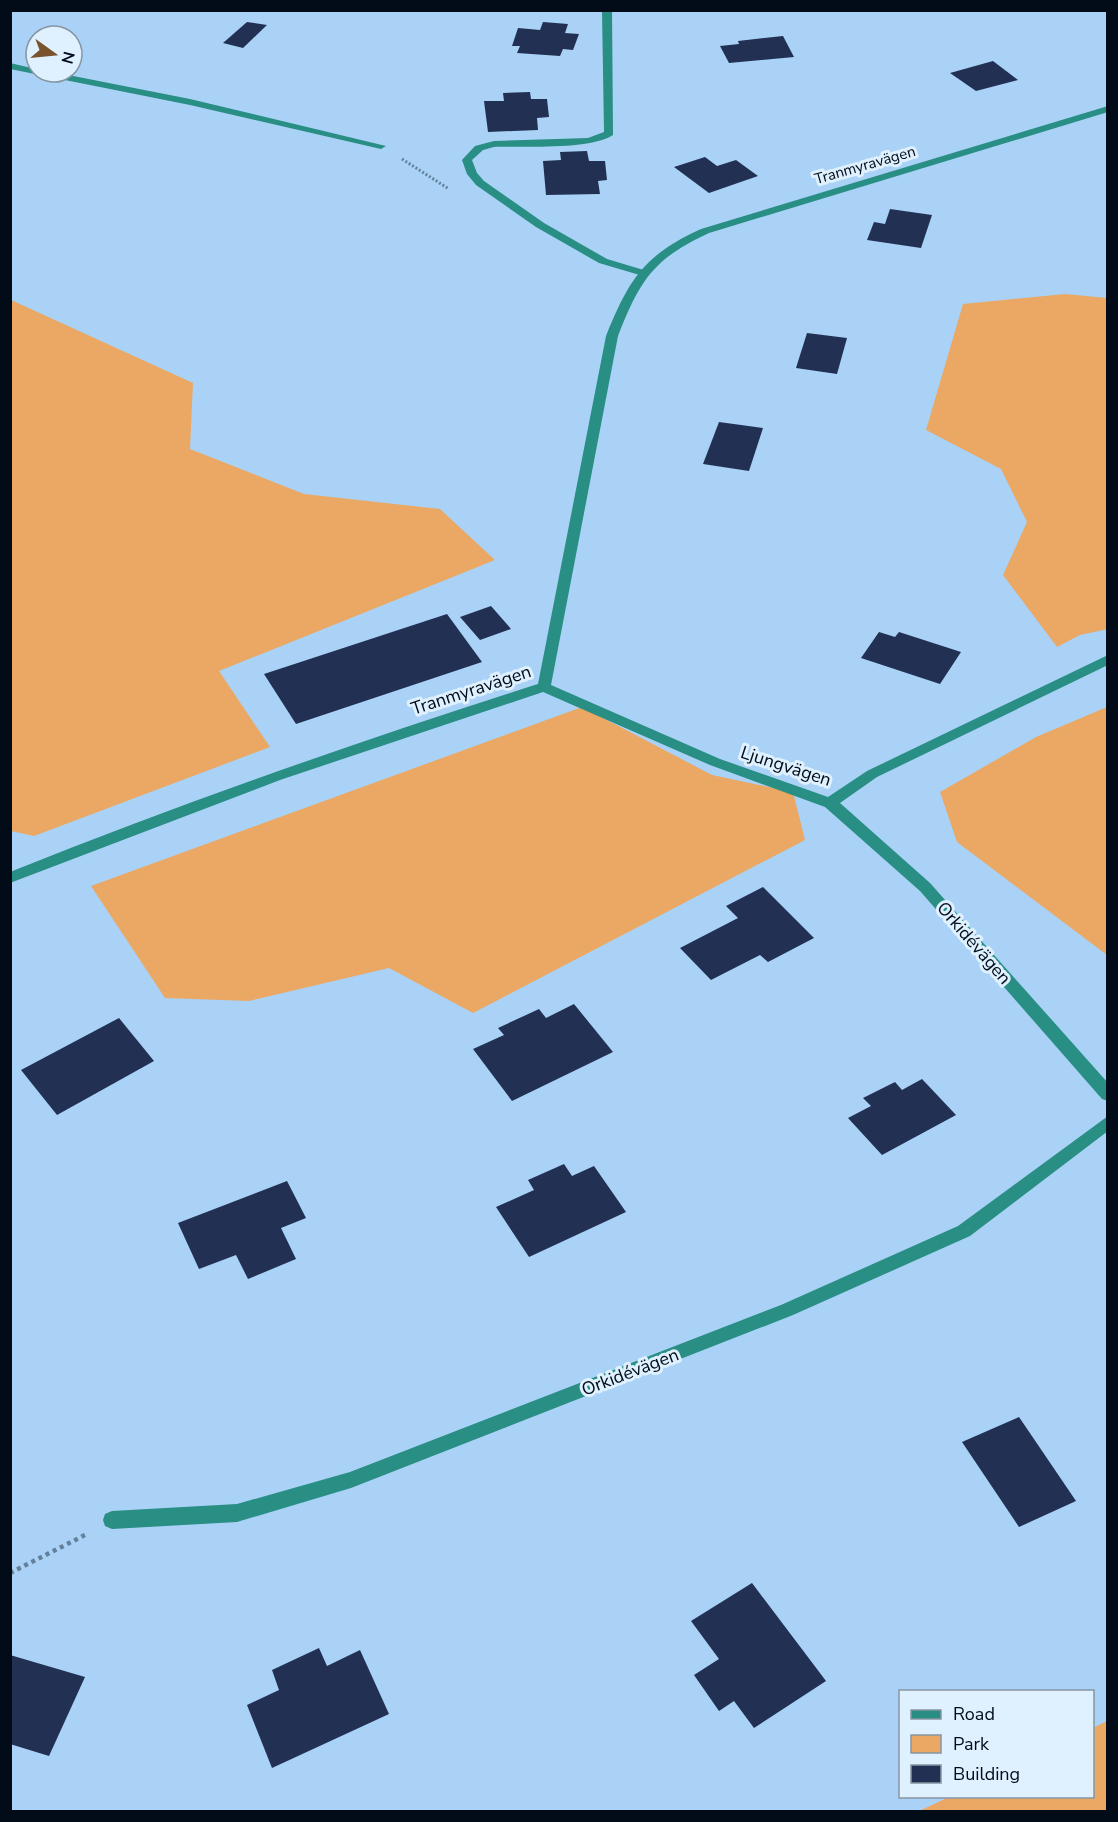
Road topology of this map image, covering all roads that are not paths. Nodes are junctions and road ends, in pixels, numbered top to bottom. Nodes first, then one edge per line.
1 (607, 10) edge
2 (84, 81) edge
3 (1107, 109) edge
4 (381, 146) dead end
5 (643, 273) junction
6 (1107, 659) edge
7 (544, 687) junction
8 (830, 803) junction
9 (10, 878) edge
10 (1107, 1095) edge
11 (1107, 1122) edge
12 (112, 1520) road end

1 - 5 street
2 - 4 street
3 - 5 street, Tranmyravägen
5 - 7 street, Tranmyravägen
6 - 8 street, Ljungvägen
7 - 8 street, Ljungvägen
7 - 9 street, Tranmyravägen
8 - 10 street, Orkidévägen
11 - 12 street, Orkidévägen

